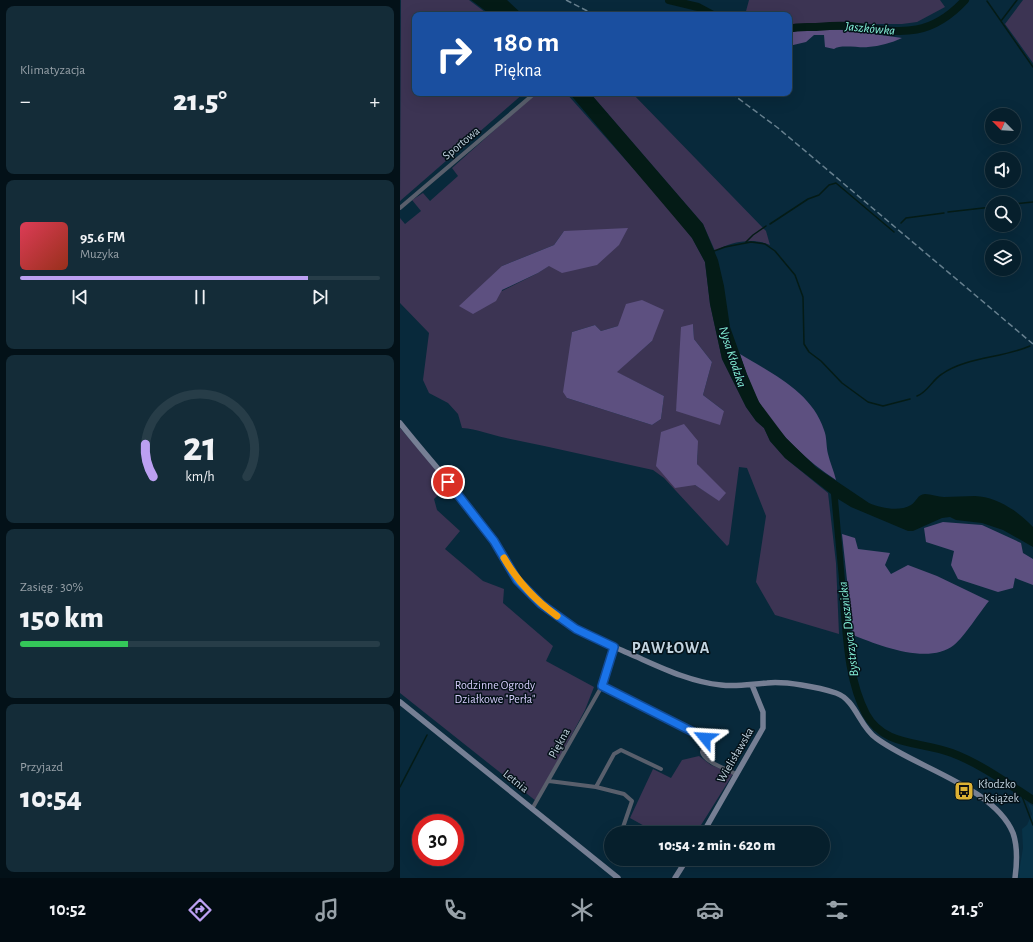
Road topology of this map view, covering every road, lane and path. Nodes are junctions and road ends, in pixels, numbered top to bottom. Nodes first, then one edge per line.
1 (531, 96) edge
2 (400, 208) edge
3 (400, 423) edge
4 (614, 647) junction
5 (752, 685) junction
6 (602, 686) junction
7 (400, 702) edge
8 (661, 769) dead end
9 (736, 774) junction
10 (549, 781) junction
11 (596, 787) junction
12 (532, 809) junction
13 (625, 826) edge
14 (707, 826) edge
15 (683, 866) edge
16 (618, 878) edge
17 (675, 878) edge
18 (1015, 878) edge

1 - 2 street, Sportowa
3 - 4 street
4 - 5 street
4 - 6 street, Piękna
5 - 9 street, Wielisławska
5 - 18 street
6 - 9 street
6 - 10 street, Piękna
7 - 12 street, Letnia
8 - 11 street
9 - 14 street, Wielisławska
10 - 11 street
10 - 12 street, Piękna
11 - 13 street
12 - 16 street, Letnia
15 - 17 street

